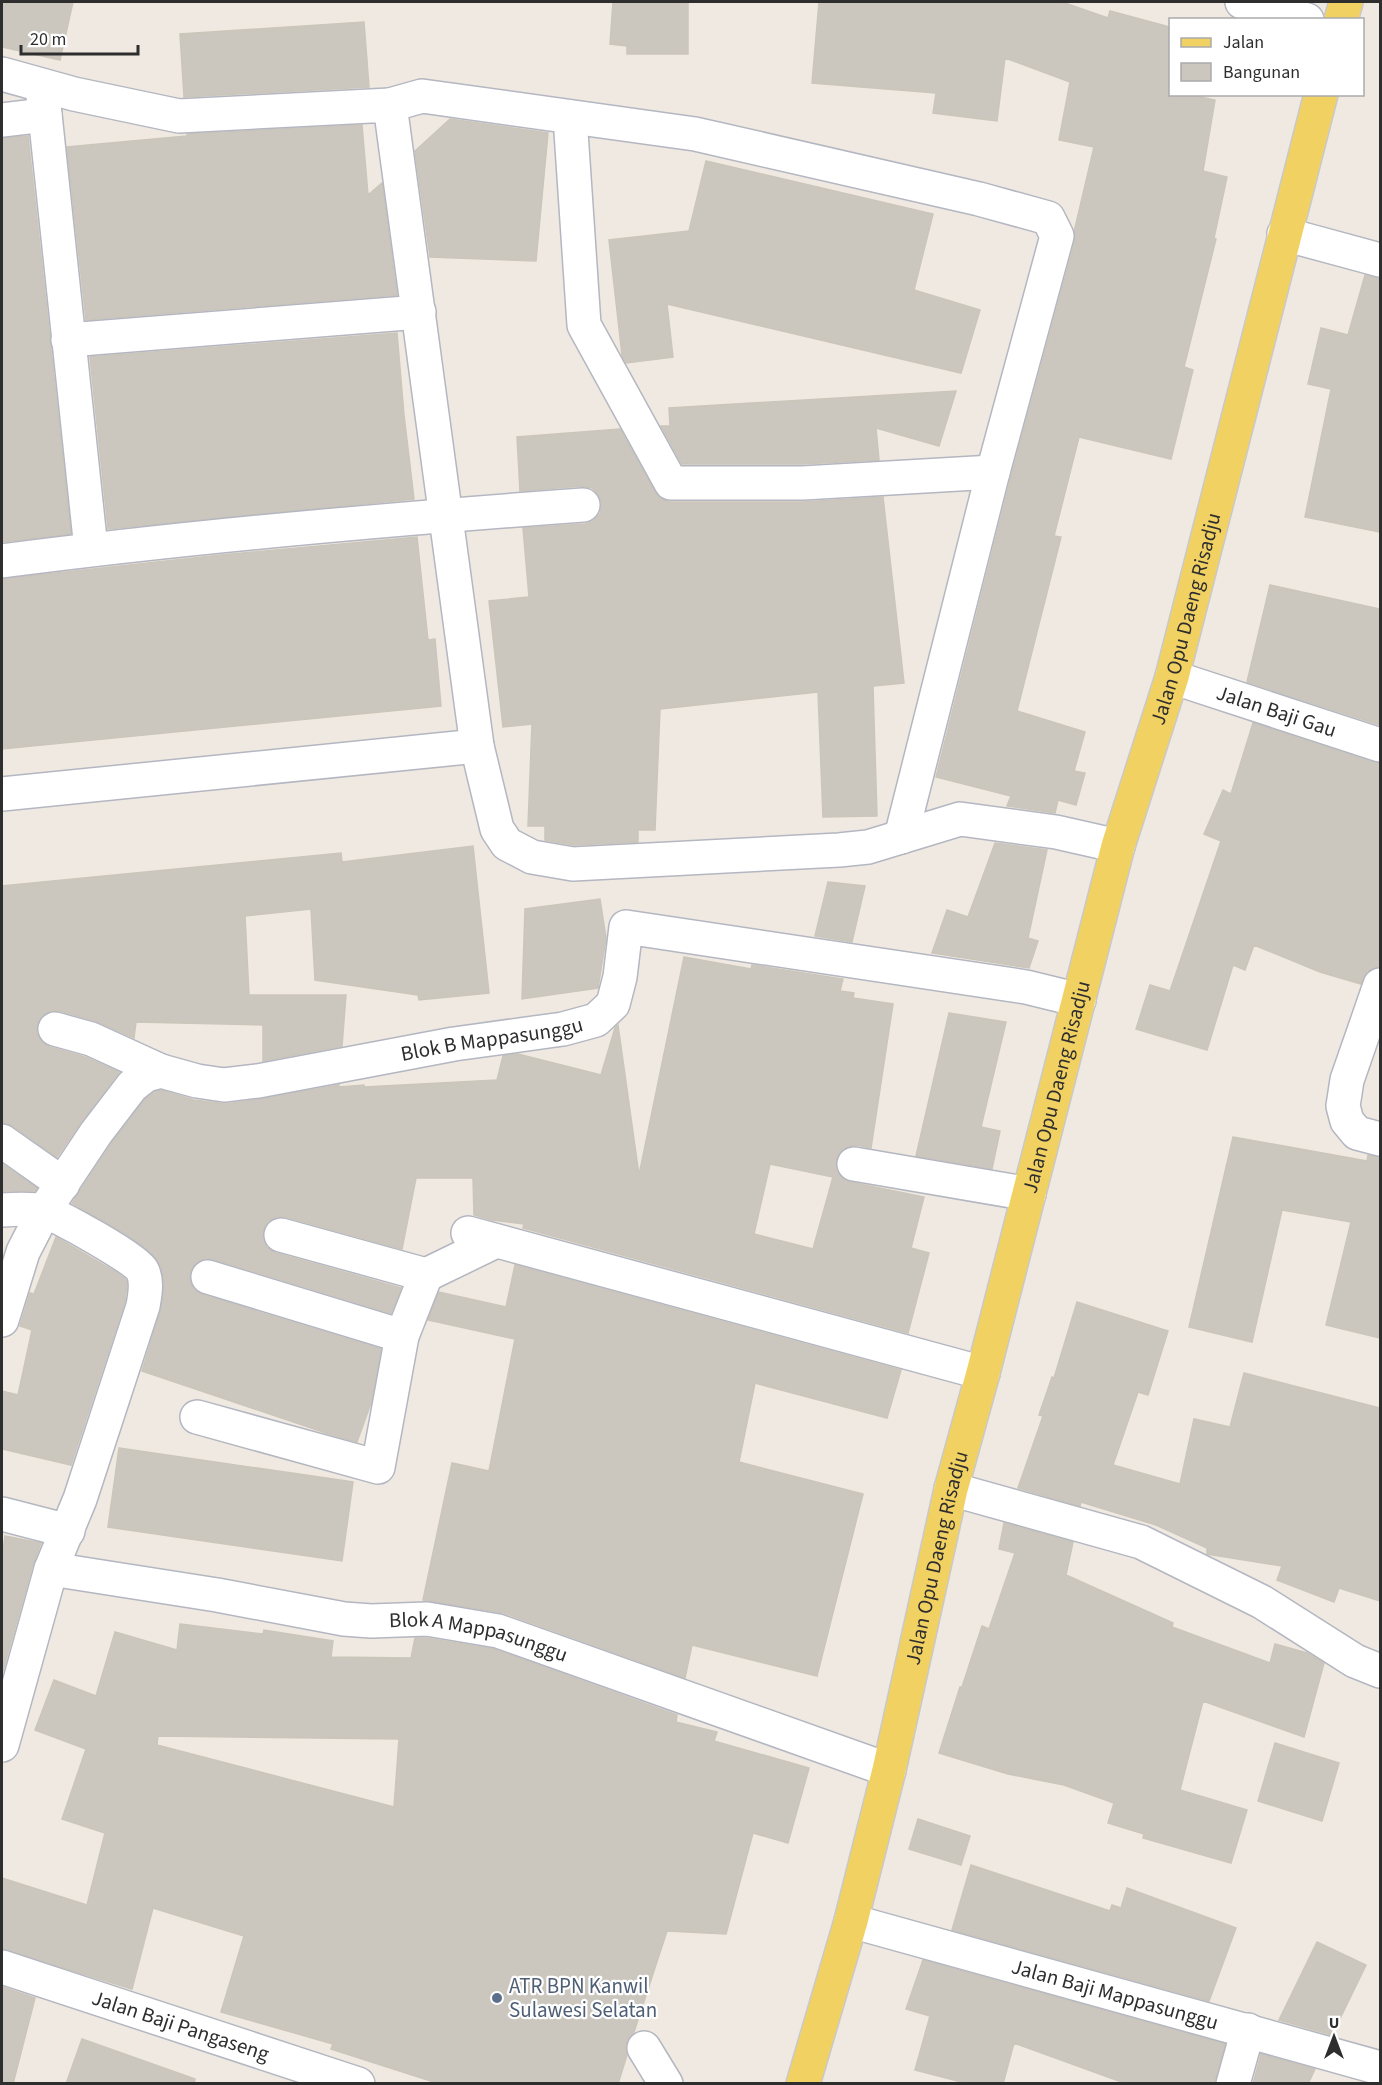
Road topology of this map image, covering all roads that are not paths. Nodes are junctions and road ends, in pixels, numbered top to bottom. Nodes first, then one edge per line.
1 (1242, 2) edge
2 (1346, 2) edge
3 (1300, 18) edge
4 (1342, 18) edge
5 (2, 74) edge
6 (1320, 96) edge
7 (44, 100) junction
8 (390, 105) junction
9 (570, 117) junction
10 (2, 120) edge
11 (1284, 234) junction
12 (1380, 260) edge
13 (419, 312) junction
14 (68, 340) junction
15 (993, 472) junction
16 (583, 505) dead end
17 (446, 515) junction
18 (91, 549) junction
19 (2, 561) edge
20 (1172, 677) junction
21 (1380, 745) edge
22 (477, 746) junction
23 (2, 794) edge
24 (901, 837) junction
25 (1118, 846) junction
26 (1380, 985) edge
27 (1079, 1000) junction
28 (55, 1029) dead end
29 (161, 1071) junction
30 (1380, 1139) edge
31 (2, 1141) edge
32 (854, 1164) dead end
33 (63, 1184) junction
34 (1029, 1194) junction
35 (2, 1210) edge
36 (44, 1211) junction
37 (281, 1234) dead end
38 (426, 1275) junction
39 (208, 1277) dead end
40 (2, 1320) edge
41 (402, 1336) junction
42 (983, 1372) junction
43 (198, 1417) dead end
44 (951, 1489) junction
45 (2, 1514) edge
46 (68, 1531) junction
47 (51, 1569) junction
48 (1380, 1671) edge
49 (2, 1745) edge
50 (889, 1770) junction
51 (850, 1921) junction
52 (2, 1967) edge
53 (1248, 2030) junction
54 (644, 2048) dead end
55 (1380, 2068) edge
56 (358, 2084) edge
57 (666, 2084) edge
58 (804, 2084) edge
59 (1233, 2084) edge

1 - 3 street
2 - 4 main road
5 - 7 street
6 - 11 main road, Jalan Opu Daeng Risadju
7 - 8 street
7 - 10 street
7 - 14 street
8 - 9 street
8 - 13 street
9 - 15 street
9 - 15 street
11 - 12 street
11 - 20 main road, Jalan Opu Daeng Risadju
13 - 14 street
13 - 17 street
14 - 18 street
15 - 24 street
16 - 17 street
17 - 18 street
17 - 22 street
18 - 19 street
20 - 21 street, Jalan Baji Gau
20 - 25 main road, Jalan Opu Daeng Risadju
22 - 23 street
22 - 24 street
24 - 25 street
25 - 27 main road, Jalan Opu Daeng Risadju
26 - 30 street
27 - 29 street, Blok B Mappasunggu
27 - 34 main road, Jalan Opu Daeng Risadju
28 - 29 street, Blok B Mappasunggu
29 - 33 street
31 - 33 street
32 - 34 street
33 - 36 street
34 - 42 main road, Jalan Opu Daeng Risadju
35 - 36 street
36 - 40 street
36 - 46 street
37 - 38 street
38 - 41 street
38 - 42 street
39 - 41 street
41 - 43 street
42 - 44 main road, Jalan Opu Daeng Risadju
44 - 48 street
44 - 50 main road, Jalan Opu Daeng Risadju
45 - 46 street
46 - 47 street
47 - 49 street
47 - 50 street, Blok A Mappasunggu
50 - 51 main road, Jalan Opu Daeng Risadju
51 - 53 street, Jalan Baji Mappasunggu
51 - 58 main road, Jalan Opu Daeng Risadju
52 - 56 street, Jalan Baji Pangaseng
53 - 55 street, Jalan Baji Mappasunggu
53 - 59 street
54 - 57 street

